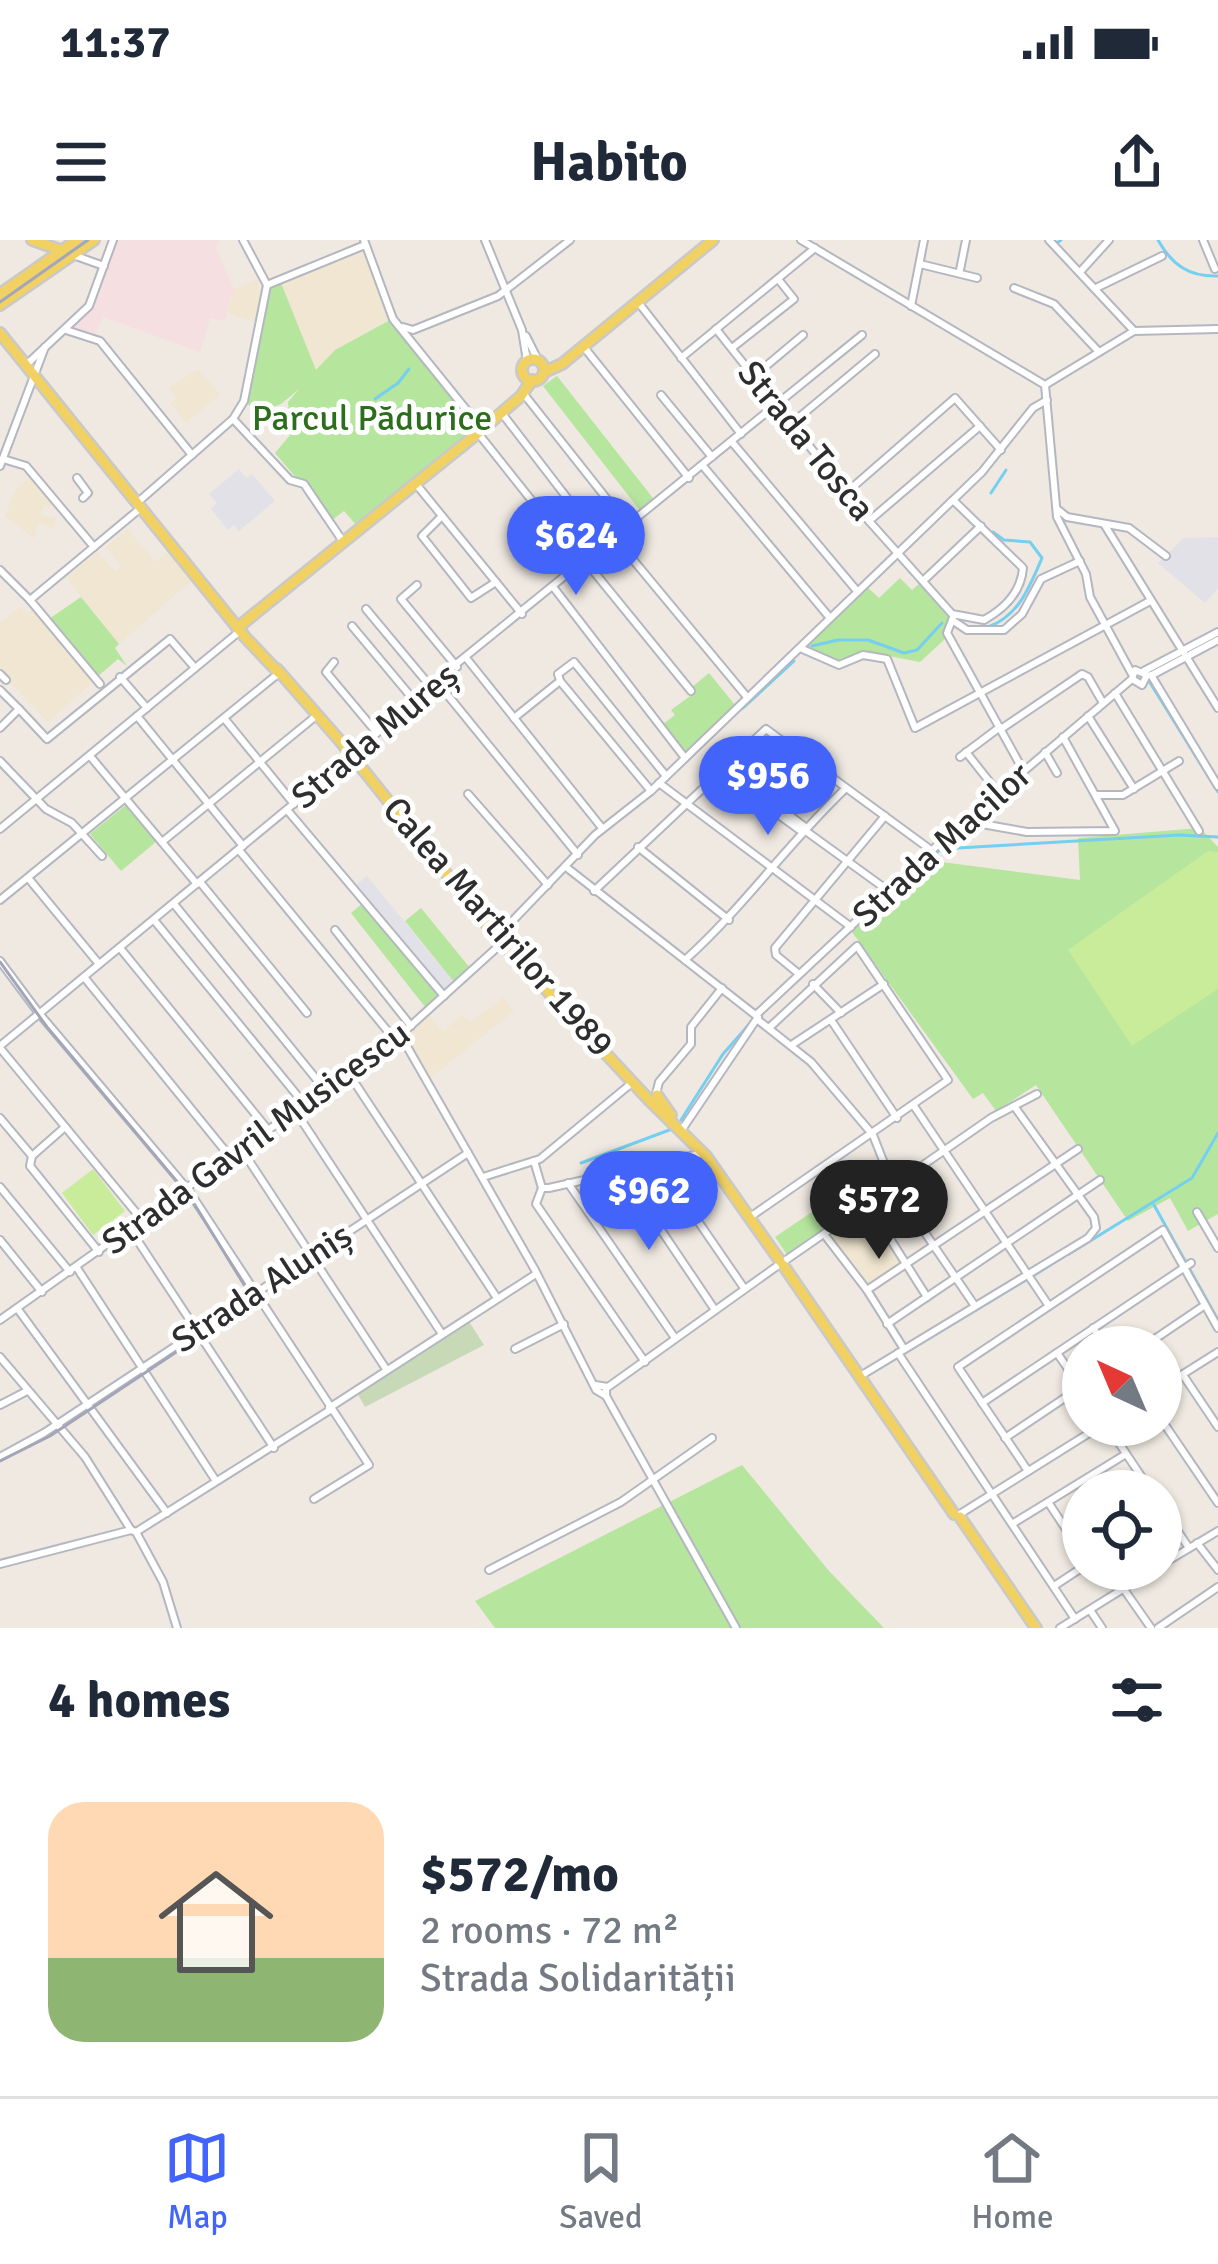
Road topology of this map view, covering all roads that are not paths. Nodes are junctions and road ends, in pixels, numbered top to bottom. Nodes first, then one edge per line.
1 (94, 240) edge
2 (113, 240) edge
3 (242, 240) edge
4 (485, 240) edge
5 (570, 240) edge
6 (713, 240) edge
7 (801, 240) edge
8 (924, 240) edge
9 (966, 240) edge
10 (1049, 240) edge
11 (1109, 240) edge
12 (1203, 240) edge
13 (41, 242) edge
14 (365, 242) edge
15 (815, 248) junction
16 (71, 249) edge
17 (1162, 256) dead end
18 (48, 261) junction
19 (104, 264) junction
20 (920, 264) junction
21 (1215, 268) dead end
22 (960, 270) dead end
23 (1080, 272) junction
24 (976, 278) dead end
25 (778, 279) junction
26 (267, 284) junction
27 (1014, 288) dead end
28 (1096, 288) junction
29 (505, 291) junction
30 (0, 294) edge
31 (638, 302) junction
32 (0, 304) edge
33 (911, 306) junction
34 (716, 329) junction
35 (1218, 329) edge
36 (66, 330) junction
37 (1134, 331) junction
38 (411, 334) junction
39 (803, 335) dead end
40 (862, 335) dead end
41 (2, 339) edge
42 (46, 344) junction
43 (583, 346) junction
44 (733, 348) junction
45 (1099, 352) junction
46 (875, 354) dead end
47 (681, 358) junction
48 (537, 364) junction
49 (25, 366) junction
50 (34, 376) junction
51 (753, 377) junction
52 (528, 378) junction
53 (1045, 385) junction
54 (661, 394) dead end
55 (520, 395) junction
56 (1048, 402) junction
57 (776, 405) junction
58 (501, 412) junction
59 (233, 419) junction
60 (791, 424) junction
61 (980, 426) junction
62 (480, 431) junction
63 (741, 434) junction
64 (732, 442) junction
65 (1001, 450) junction
66 (192, 455) junction
67 (712, 458) junction
68 (2, 463) edge
69 (704, 466) junction
70 (76, 478) dead end
71 (688, 478) junction
72 (416, 484) junction
73 (847, 492) junction
74 (83, 498) dead end
75 (952, 500) junction
76 (140, 505) junction
77 (1056, 508) junction
78 (442, 516) junction
79 (869, 520) junction
80 (1104, 524) junction
81 (981, 526) junction
82 (629, 527) junction
83 (594, 532) dead end
84 (615, 538) junction
85 (344, 543) junction
86 (94, 548) junction
87 (897, 553) junction
88 (1166, 556) dead end
89 (1080, 561) junction
90 (584, 563) junction
91 (0, 570) edge
92 (496, 582) junction
93 (922, 582) junction
94 (417, 584) dead end
95 (554, 588) junction
96 (857, 592) junction
97 (30, 600) junction
98 (1150, 601) junction
99 (365, 609) dead end
100 (522, 614) junction
101 (830, 618) junction
102 (953, 618) junction
103 (352, 626) dead end
104 (1106, 626) junction
105 (241, 628) junction
106 (1218, 636) edge
107 (800, 647) junction
108 (1185, 653) junction
109 (467, 659) junction
110 (334, 662) dead end
111 (458, 667) junction
112 (195, 668) junction
113 (279, 673) junction
114 (1148, 674) junction
115 (1132, 676) junction
116 (120, 677) junction
117 (560, 681) junction
118 (100, 684) dead end
119 (434, 684) junction
120 (0, 690) edge
121 (691, 692) dead end
122 (981, 692) junction
123 (1115, 693) junction
124 (748, 698) junction
125 (413, 699) junction
126 (1103, 704) junction
127 (147, 708) junction
128 (1218, 708) edge
129 (19, 709) junction
130 (137, 716) junction
131 (316, 716) junction
132 (1088, 716) junction
133 (224, 718) junction
134 (514, 718) junction
135 (2, 722) edge
136 (1000, 728) junction
137 (377, 733) junction
138 (1063, 737) junction
139 (1045, 752) junction
140 (90, 756) junction
141 (352, 756) junction
142 (685, 758) junction
143 (0, 761) edge
144 (175, 761) junction
145 (260, 761) junction
146 (1179, 761) dead end
147 (1218, 766) edge
148 (723, 769) junction
149 (1023, 770) junction
150 (1057, 772) dead end
151 (1163, 772) junction
152 (1208, 772) junction
153 (663, 780) junction
154 (1218, 787) edge
155 (846, 788) junction
156 (1134, 789) junction
157 (651, 791) junction
158 (468, 794) dead end
159 (1000, 795) junction
160 (1097, 795) junction
161 (37, 800) junction
162 (126, 800) junction
163 (686, 803) junction
164 (210, 804) junction
165 (290, 807) junction
166 (885, 816) junction
167 (965, 821) junction
168 (602, 828) junction
169 (0, 829) edge
170 (803, 829) junction
171 (1199, 831) dead end
172 (84, 834) junction
173 (162, 842) junction
174 (638, 847) junction
175 (241, 848) junction
176 (932, 850) junction
177 (578, 855) junction
178 (102, 856) dead end
179 (847, 859) junction
180 (566, 867) junction
181 (772, 867) junction
182 (29, 879) junction
183 (198, 883) junction
184 (548, 886) junction
185 (594, 891) junction
186 (890, 892) junction
187 (814, 898) junction
188 (0, 900) edge
189 (174, 904) junction
190 (154, 920) junction
191 (729, 920) junction
192 (851, 927) junction
193 (334, 930) dead end
194 (499, 940) junction
195 (120, 948) junction
196 (0, 961) edge
197 (685, 961) junction
198 (99, 964) junction
199 (799, 974) junction
200 (84, 977) junction
201 (812, 984) junction
202 (884, 984) junction
203 (722, 988) junction
204 (444, 996) junction
205 (307, 1013) dead end
206 (841, 1013) junction
207 (40, 1014) junction
208 (757, 1016) junction
209 (831, 1020) junction
210 (411, 1026) junction
211 (771, 1026) junction
212 (398, 1038) junction
213 (1, 1045) edge
214 (793, 1045) junction
215 (350, 1074) junction
216 (634, 1083) junction
217 (326, 1091) junction
218 (1037, 1094) dead end
219 (653, 1096) junction
220 (305, 1106) junction
221 (914, 1106) junction
222 (1014, 1106) junction
223 (296, 1112) junction
224 (0, 1118) edge
225 (897, 1118) junction
226 (65, 1127) junction
227 (682, 1129) junction
228 (269, 1131) junction
229 (873, 1135) junction
230 (1078, 1149) dead end
231 (242, 1150) junction
232 (944, 1151) junction
233 (468, 1153) junction
234 (704, 1153) junction
235 (32, 1156) junction
236 (231, 1157) junction
237 (534, 1161) junction
238 (658, 1163) junction
239 (1056, 1164) junction
240 (884, 1166) junction
241 (622, 1172) junction
242 (483, 1177) junction
243 (1100, 1180) dead end
244 (422, 1183) junction
245 (568, 1183) junction
246 (893, 1186) junction
247 (0, 1187) edge
248 (542, 1188) junction
249 (188, 1189) junction
250 (1078, 1196) junction
251 (868, 1204) junction
252 (983, 1212) junction
253 (1197, 1212) dead end
254 (753, 1215) junction
255 (143, 1220) junction
256 (367, 1220) junction
257 (130, 1229) junction
258 (828, 1232) junction
259 (0, 1240) edge
260 (1005, 1244) junction
261 (935, 1245) junction
262 (1218, 1248) edge
263 (99, 1252) junction
264 (312, 1257) junction
265 (783, 1262) junction
266 (906, 1264) junction
267 (1187, 1265) junction
268 (73, 1270) junction
269 (536, 1274) junction
270 (1028, 1274) junction
271 (956, 1277) junction
272 (744, 1288) junction
273 (867, 1290) junction
274 (42, 1292) junction
275 (256, 1294) junction
276 (927, 1297) junction
277 (497, 1298) junction
278 (1205, 1305) junction
279 (975, 1306) junction
280 (1049, 1306) junction
281 (17, 1308) junction
282 (715, 1310) junction
283 (0, 1320) edge
284 (564, 1324) junction
285 (887, 1324) junction
286 (1096, 1326) edge
287 (1174, 1326) edge
288 (1218, 1328) edge
289 (196, 1331) junction
290 (442, 1334) junction
291 (676, 1339) junction
292 (515, 1349) dead end
293 (1062, 1350) edge
294 (1218, 1352) edge
295 (900, 1353) junction
296 (1057, 1353) junction
297 (0, 1357) edge
298 (1062, 1360) edge
299 (646, 1362) junction
300 (141, 1366) junction
301 (386, 1370) junction
302 (862, 1375) junction
303 (1183, 1375) joint
304 (27, 1391) junction
305 (606, 1393) junction
306 (1062, 1401) edge
307 (982, 1402) junction
308 (87, 1403) junction
309 (0, 1405) edge
310 (330, 1409) junction
311 (56, 1424) junction
312 (1218, 1427) edge
313 (712, 1438) dead end
314 (1005, 1438) junction
315 (1069, 1446) edge
316 (1120, 1446) edge
317 (1179, 1446) edge
318 (274, 1448) junction
319 (1126, 1454) junction
320 (0, 1456) edge
321 (1100, 1470) edge
322 (1137, 1470) edge
323 (1028, 1471) junction
324 (652, 1478) junction
325 (217, 1481) junction
326 (1062, 1493) edge
327 (992, 1494) junction
328 (314, 1499) dead end
329 (1048, 1502) junction
330 (1218, 1503) edge
331 (167, 1513) junction
332 (957, 1515) junction
333 (1062, 1523) edge
334 (1011, 1525) junction
335 (134, 1531) junction
336 (1218, 1532) edge
337 (1182, 1534) edge
338 (1193, 1545) junction
339 (1182, 1552) edge
340 (0, 1564) edge
341 (489, 1570) dead end
342 (1218, 1570) edge
343 (1062, 1581) edge
344 (1054, 1586) junction
345 (1218, 1587) edge
346 (1120, 1590) edge
347 (1125, 1590) edge
348 (1090, 1610) junction
349 (1075, 1619) junction
350 (177, 1628) edge
351 (736, 1628) edge
352 (1034, 1628) edge
353 (1060, 1628) edge
354 (1102, 1628) edge
355 (1155, 1628) edge

1 - 16 main road
2 - 19 street
3 - 26 street
4 - 29 street
5 - 29 street
6 - 31 main road
7 - 15 street
8 - 20 street
9 - 22 street
10 - 23 street
11 - 23 street
12 - 21 street
13 - 16 main road
13 - 18 main road
14 - 26 street
14 - 38 street
15 - 25 street
15 - 33 street
16 - 18 main road
16 - 19 street
16 - 32 main road
17 - 28 street
18 - 30 main road
19 - 36 street
20 - 24 street
20 - 33 street
23 - 28 street
25 - 34 street
25 - 44 street
26 - 59 street
27 - 45 street
28 - 37 street
29 - 38 street
29 - 48 street
31 - 43 main road
31 - 47 street
33 - 53 street
34 - 44 street, Strada Tosca
34 - 47 street
35 - 37 street
36 - 42 street
36 - 66 street
37 - 45 street
38 - 62 street
39 - 51 street
40 - 57 street, Strada Mureș
41 - 49 main road, Calea Martirilor 1989
42 - 49 street
42 - 50 street
43 - 48 main road
43 - 71 street
44 - 51 street, Strada Tosca
45 - 53 street
46 - 60 street
47 - 63 street
48 - 52 main road
48 - 52 main road
49 - 50 main road, Calea Martirilor 1989
50 - 68 street
50 - 76 main road, Calea Martirilor 1989
51 - 57 street, Strada Tosca
52 - 55 main road
53 - 56 street
54 - 67 street
55 - 58 main road
55 - 82 street
56 - 65 street, Strada Gavril Musicescu
56 - 77 street
57 - 60 street, Strada Tosca
57 - 63 street, Strada Mureș
58 - 62 main road
58 - 83 street
59 - 66 street
59 - 85 street
60 - 73 street, Strada Tosca
61 - 65 street
61 - 73 street
61 - 79 street
62 - 72 main road
62 - 90 street
63 - 64 street, Strada Mureș
64 - 67 street, Strada Mureș
64 - 96 street
65 - 75 street, Strada Gavril Musicescu
66 - 76 street
67 - 69 street, Strada Mureș
68 - 86 street
69 - 71 street, Strada Mureș
69 - 101 street
70 - 74 street
71 - 82 street, Strada Mureș
72 - 78 street
72 - 85 main road
73 - 79 street, Strada Tosca
75 - 81 street
75 - 87 street, Strada Gavril Musicescu
76 - 86 street
76 - 105 main road, Calea Martirilor 1989
77 - 80 street
77 - 89 street
78 - 92 street
78 - 92 street
79 - 87 street, Strada Tosca
80 - 88 street
80 - 98 street
81 - 93 street
81 - 102 street
82 - 84 street, Strada Mureș
84 - 90 street, Strada Mureș
84 - 124 street
85 - 105 main road
86 - 97 street
87 - 93 street, Strada Tosca
87 - 96 street, Strada Gavril Musicescu
89 - 102 street
89 - 104 street
90 - 95 street, Strada Mureș
90 - 121 street
91 - 97 street
92 - 100 street
93 - 102 street
94 - 111 street
95 - 100 street, Strada Mureș
95 - 142 street
96 - 101 street, Strada Gavril Musicescu
97 - 118 street
98 - 104 street
98 - 108 street
99 - 119 street
100 - 109 street, Strada Mureș
101 - 107 street, Strada Gavril Musicescu
102 - 122 street
103 - 125 street
104 - 115 street
104 - 122 street
105 - 112 street
105 - 113 main road, Calea Martirilor 1989
106 - 108 street
107 - 122 street
107 - 124 street, Strada Gavril Musicescu
108 - 114 street
108 - 128 street
109 - 111 street, Strada Mureș
109 - 134 street
110 - 137 street
111 - 119 street, Strada Mureș
112 - 116 street
112 - 127 street
113 - 131 main road, Calea Martirilor 1989
113 - 133 street
114 - 115 street
114 - 115 street
114 - 152 street
115 - 123 street, Strada Macilor
116 - 127 street
116 - 129 street
117 - 134 street
117 - 153 street
117 - 157 street
119 - 125 street, Strada Mureș
119 - 177 street
120 - 129 street
122 - 136 street
123 - 126 street, Strada Macilor
123 - 151 street
124 - 142 street, Strada Gavril Musicescu
125 - 137 street, Strada Mureș
126 - 132 street, Strada Macilor
126 - 136 street
127 - 130 street
129 - 135 street
130 - 140 street
130 - 144 street
131 - 141 main road, Calea Martirilor 1989
131 - 145 street
132 - 138 street, Strada Macilor
132 - 156 street
133 - 144 street
133 - 145 street
134 - 168 street
136 - 149 street
136 - 159 street
137 - 141 street, Strada Mureș
138 - 139 street, Strada Macilor
138 - 160 street
139 - 149 street, Strada Macilor
139 - 150 street
140 - 161 street
140 - 162 street
141 - 165 street, Strada Mureș
141 - 194 main road, Calea Martirilor 1989
142 - 153 street, Strada Gavril Musicescu
143 - 161 street
144 - 162 street
144 - 164 street
145 - 164 street
145 - 165 street
146 - 151 street
147 - 152 street
148 - 155 street
148 - 163 street
148 - 170 street
149 - 159 street, Strada Macilor
151 - 156 street
151 - 171 street
152 - 154 street
153 - 157 street, Strada Gavril Musicescu
153 - 163 street
155 - 166 street
155 - 170 street
156 - 160 street
157 - 168 street, Strada Gavril Musicescu
158 - 184 street
159 - 167 street, Strada Macilor
160 - 167 street
161 - 169 street
161 - 172 street
162 - 172 street
162 - 173 street
163 - 174 street
163 - 181 street
164 - 173 street
164 - 175 street
165 - 175 street, Strada Mureș
165 - 204 street
166 - 176 street
166 - 179 street
167 - 176 street, Strada Macilor
168 - 177 street, Strada Gavril Musicescu
170 - 179 street
170 - 181 street
172 - 178 street
172 - 182 street
173 - 183 street
174 - 185 street
174 - 191 street
175 - 183 street, Strada Mureș
175 - 212 street
176 - 186 street, Strada Macilor
177 - 180 street, Strada Gavril Musicescu
179 - 186 street
179 - 187 street
180 - 184 street, Strada Gavril Musicescu
180 - 185 street
181 - 187 street
181 - 191 street
182 - 188 street
182 - 198 street
183 - 189 street, Strada Mureș
183 - 205 street
184 - 194 street, Strada Gavril Musicescu
185 - 197 street
186 - 192 street, Strada Macilor
187 - 192 street
187 - 199 street
189 - 190 street, Strada Mureș
189 - 217 street
190 - 195 street, Strada Mureș
190 - 220 street
191 - 197 street
192 - 199 street, Strada Macilor
193 - 210 street
194 - 204 street, Strada Gavril Musicescu
194 - 216 main road, Calea Martirilor 1989
195 - 198 street, Strada Mureș
195 - 228 street
196 - 207 street
197 - 203 street
198 - 200 street, Strada Mureș
199 - 208 street, Strada Macilor
200 - 207 street, Strada Mureș
200 - 236 street
201 - 202 street
201 - 206 street
201 - 211 street
202 - 206 street
202 - 221 street
203 - 208 street
203 - 219 street
204 - 210 street, Strada Gavril Musicescu
206 - 209 street
207 - 213 street, Strada Mureș
207 - 249 street
208 - 211 street
208 - 227 street, Strada Macilor
209 - 214 street
209 - 225 street
210 - 212 street, Strada Gavril Musicescu
211 - 214 street
212 - 215 street, Strada Gavril Musicescu
212 - 233 street
213 - 226 street
214 - 229 street
215 - 217 street, Strada Gavril Musicescu
215 - 244 street
216 - 219 main road, Calea Martirilor 1989
216 - 237 street
217 - 220 street, Strada Gavril Musicescu
218 - 222 street
219 - 227 main road, Calea Martirilor 1989
220 - 223 street, Strada Gavril Musicescu
221 - 225 street
221 - 232 street
222 - 232 street
222 - 239 street
223 - 228 street, Strada Gavril Musicescu
223 - 256 street
224 - 235 street
225 - 229 street
226 - 235 street
226 - 255 street
227 - 234 main road
227 - 254 main road
228 - 231 street, Strada Gavril Musicescu
229 - 240 street
229 - 254 street
230 - 239 street
231 - 236 street, Strada Gavril Musicescu
231 - 264 street
232 - 246 street
232 - 252 street
233 - 242 street
233 - 244 street, Strada Aluniș
234 - 238 street
234 - 265 main road
235 - 263 street
236 - 249 street, Strada Gavril Musicescu
237 - 242 street
237 - 248 street
238 - 241 street
238 - 272 street
239 - 250 street
239 - 252 street
240 - 246 street
240 - 258 street
241 - 245 street
241 - 282 street
242 - 269 street
243 - 250 street
244 - 256 street, Strada Aluniș
244 - 277 street
245 - 248 street
245 - 291 street
246 - 251 street
246 - 261 street
247 - 268 street
248 - 299 street
249 - 255 street, Strada Gavril Musicescu
249 - 275 street
250 - 260 street
250 - 270 street
251 - 258 street
251 - 266 street
252 - 260 street
252 - 261 street
253 - 262 street
254 - 265 main road
255 - 257 street, Strada Gavril Musicescu
256 - 264 street, Strada Aluniș
256 - 290 street
257 - 263 street, Strada Gavril Musicescu
257 - 289 street
258 - 265 street
258 - 273 street
259 - 274 street
260 - 270 street
260 - 271 street
261 - 266 street
261 - 271 street
263 - 268 street, Strada Gavril Musicescu
264 - 275 street, Strada Aluniș
264 - 301 street
265 - 272 street
265 - 302 main road
265 - 332 main road
266 - 273 street
266 - 276 street
267 - 278 street
267 - 280 street
267 - 286 street
268 - 274 street, Strada Gavril Musicescu
268 - 300 street
269 - 277 street
269 - 284 street
270 - 279 street
270 - 280 street
271 - 276 street
271 - 279 street
272 - 282 street
273 - 285 street
274 - 281 street, Strada Gavril Musicescu
275 - 289 street, Strada Aluniș
275 - 310 street
276 - 285 street
277 - 290 street
278 - 287 street
278 - 288 street
279 - 295 street
280 - 307 street
281 - 283 street, Strada Gavril Musicescu
281 - 308 street
282 - 291 street
284 - 292 street
284 - 305 street
285 - 295 street
289 - 300 street, Strada Aluniș
289 - 318 street
290 - 301 street
291 - 299 street
293 - 296 street
294 - 303 street
295 - 302 street
295 - 327 street
296 - 298 street
296 - 307 street
297 - 304 street
299 - 305 street
300 - 308 street, Strada Aluniș
300 - 325 street
301 - 310 street
302 - 332 main road
303 - 312 street
304 - 309 street
304 - 311 street
305 - 324 street
306 - 314 street
307 - 314 street
308 - 311 street, Strada Aluniș
308 - 331 street
310 - 318 street
310 - 328 street
311 - 320 street, Strada Aluniș
311 - 335 street
313 - 324 street
314 - 323 street
315 - 323 street
316 - 319 street
317 - 330 street
318 - 325 street
319 - 321 street
319 - 322 street
323 - 327 street
324 - 341 street
324 - 351 street
325 - 331 street
326 - 329 street
327 - 332 street
327 - 334 street
329 - 333 street
329 - 334 street
331 - 335 street
332 - 352 main road
334 - 344 street
335 - 340 street
335 - 350 street
336 - 338 street
337 - 338 street
338 - 339 street
338 - 342 street
343 - 344 street
344 - 349 street
345 - 355 street
346 - 348 street
347 - 355 street
348 - 349 street
348 - 354 street
349 - 353 street

